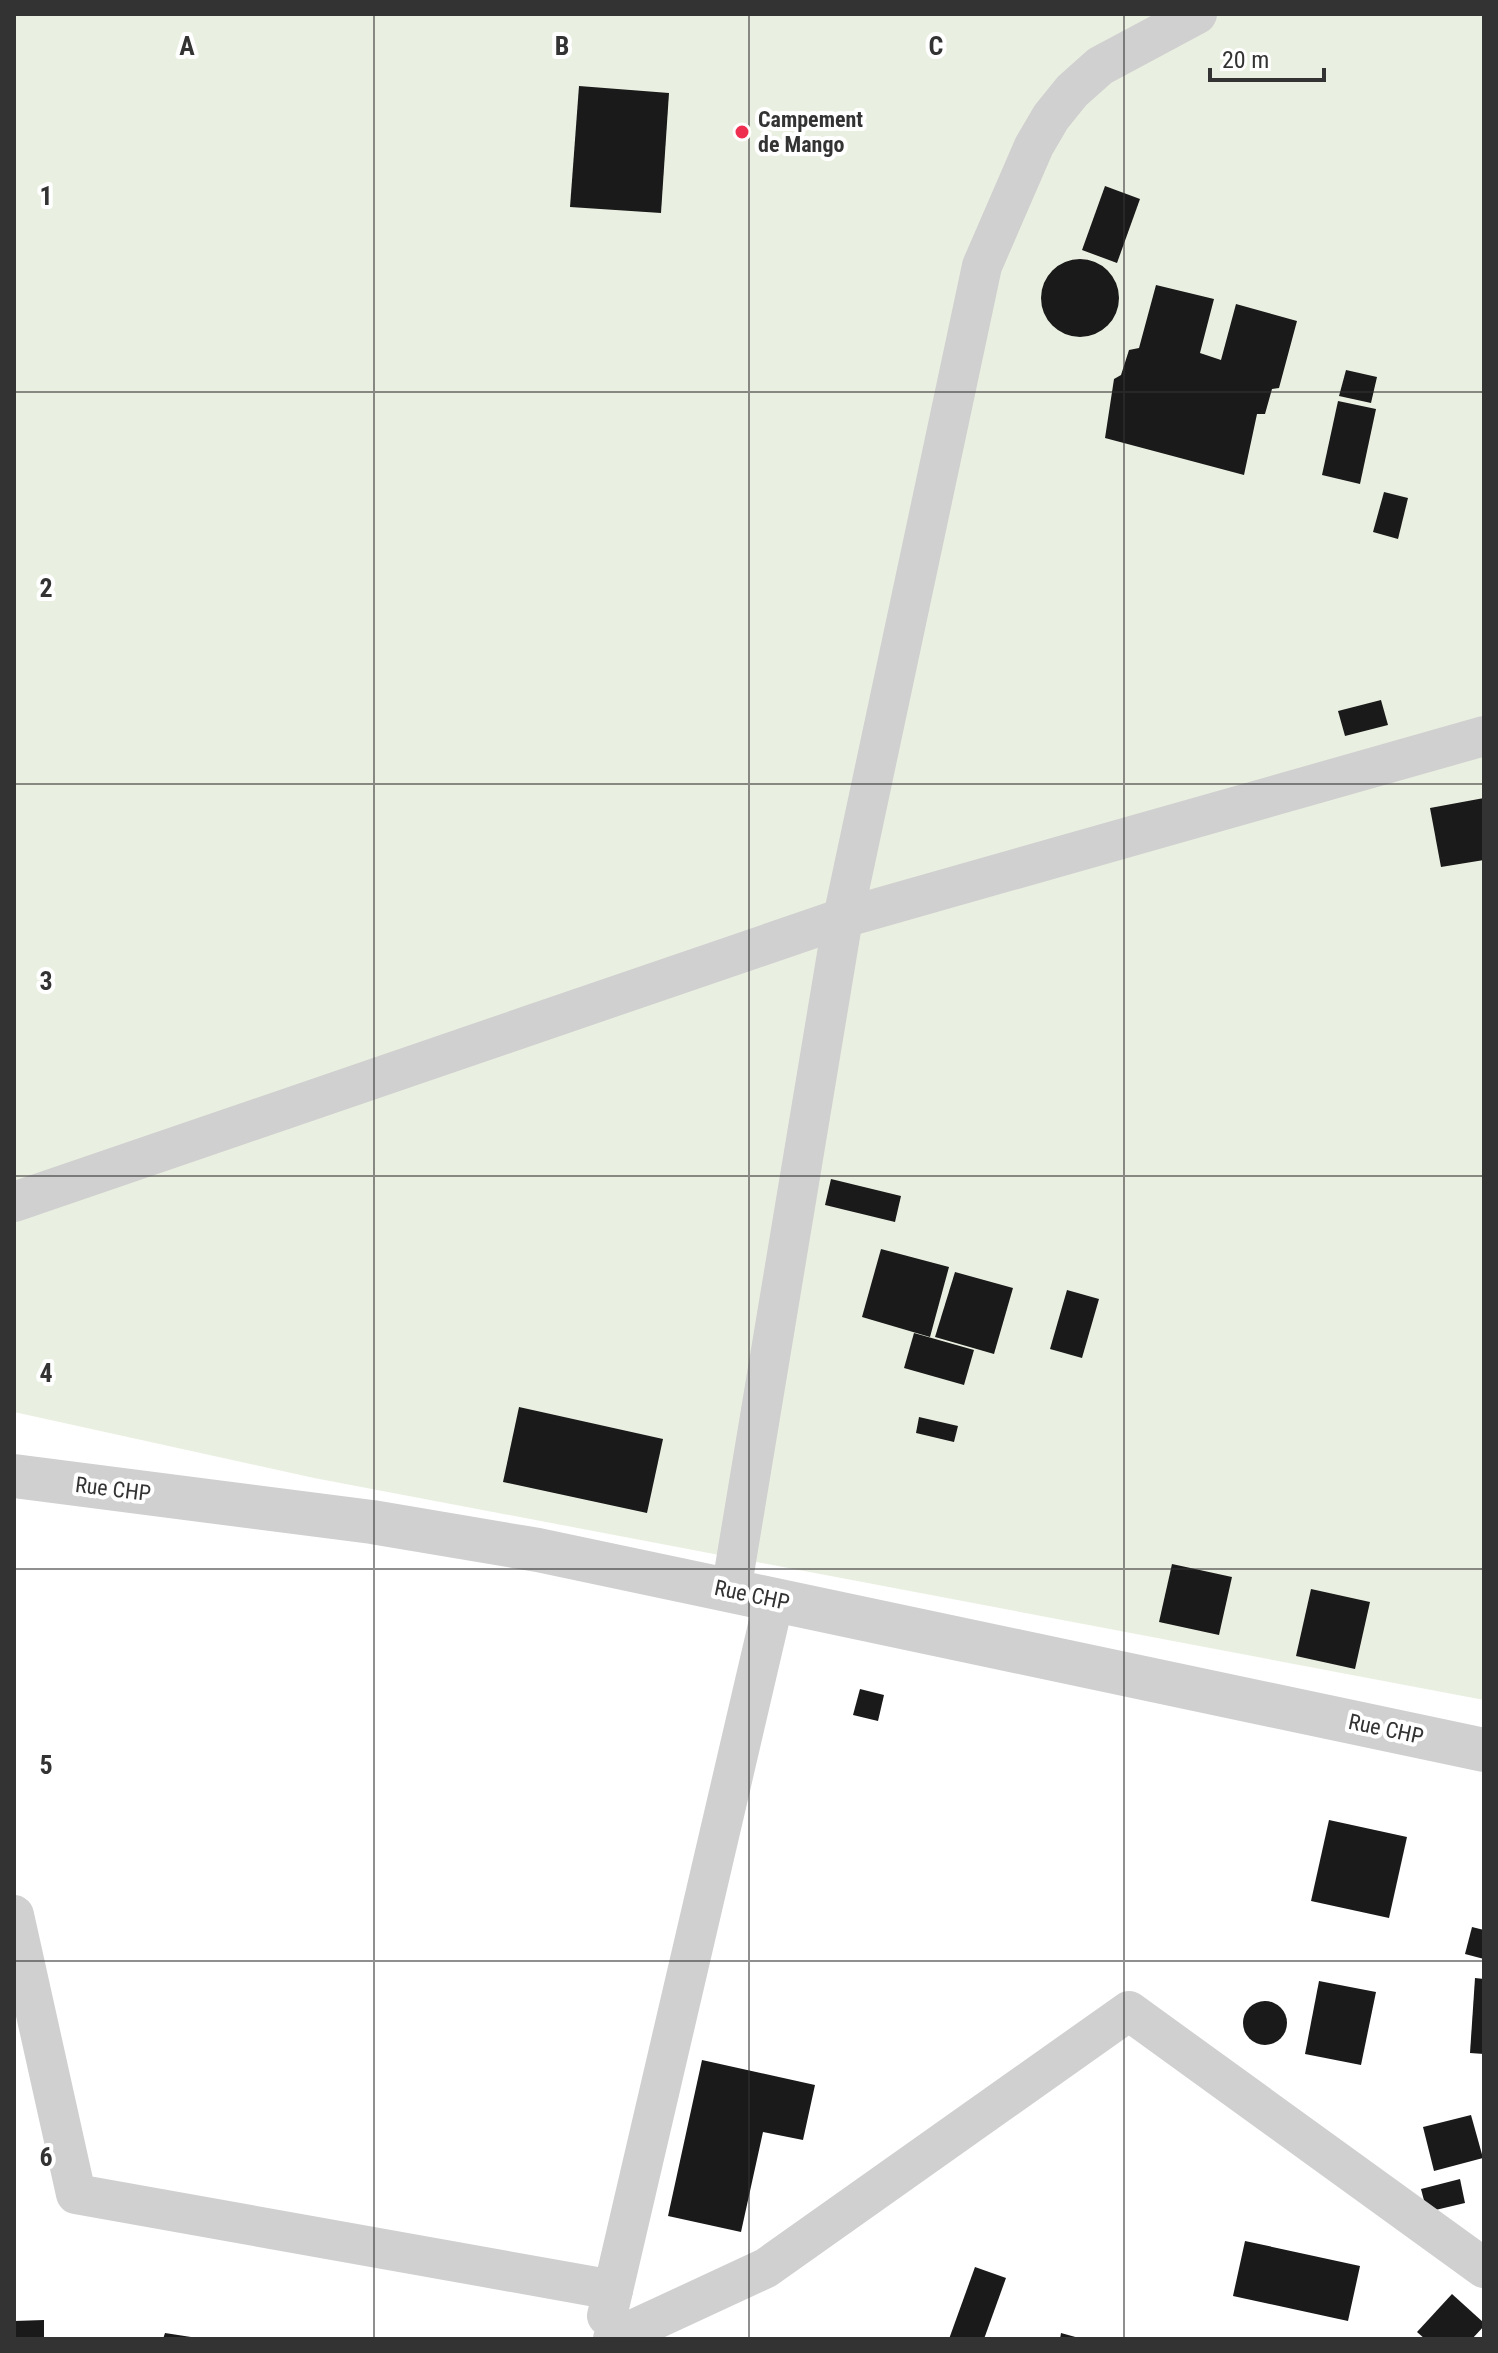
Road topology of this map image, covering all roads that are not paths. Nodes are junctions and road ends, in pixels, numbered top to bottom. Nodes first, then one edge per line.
1 (1197, 14) edge
2 (1484, 736) edge
3 (843, 918) junction
4 (14, 1202) edge
5 (14, 1476) edge
6 (731, 1591) junction
7 (774, 1600) junction
8 (1484, 1750) edge
9 (14, 1915) edge
10 (1484, 2268) edge
11 (613, 2290) junction
12 (602, 2339) edge
13 (613, 2339) edge

1 - 3 street
2 - 3 street
3 - 4 street
3 - 6 street
5 - 6 street, Rue CHP
6 - 7 street, Rue CHP
7 - 8 street, Rue CHP
7 - 11 street
9 - 11 street
10 - 13 street
11 - 12 street

